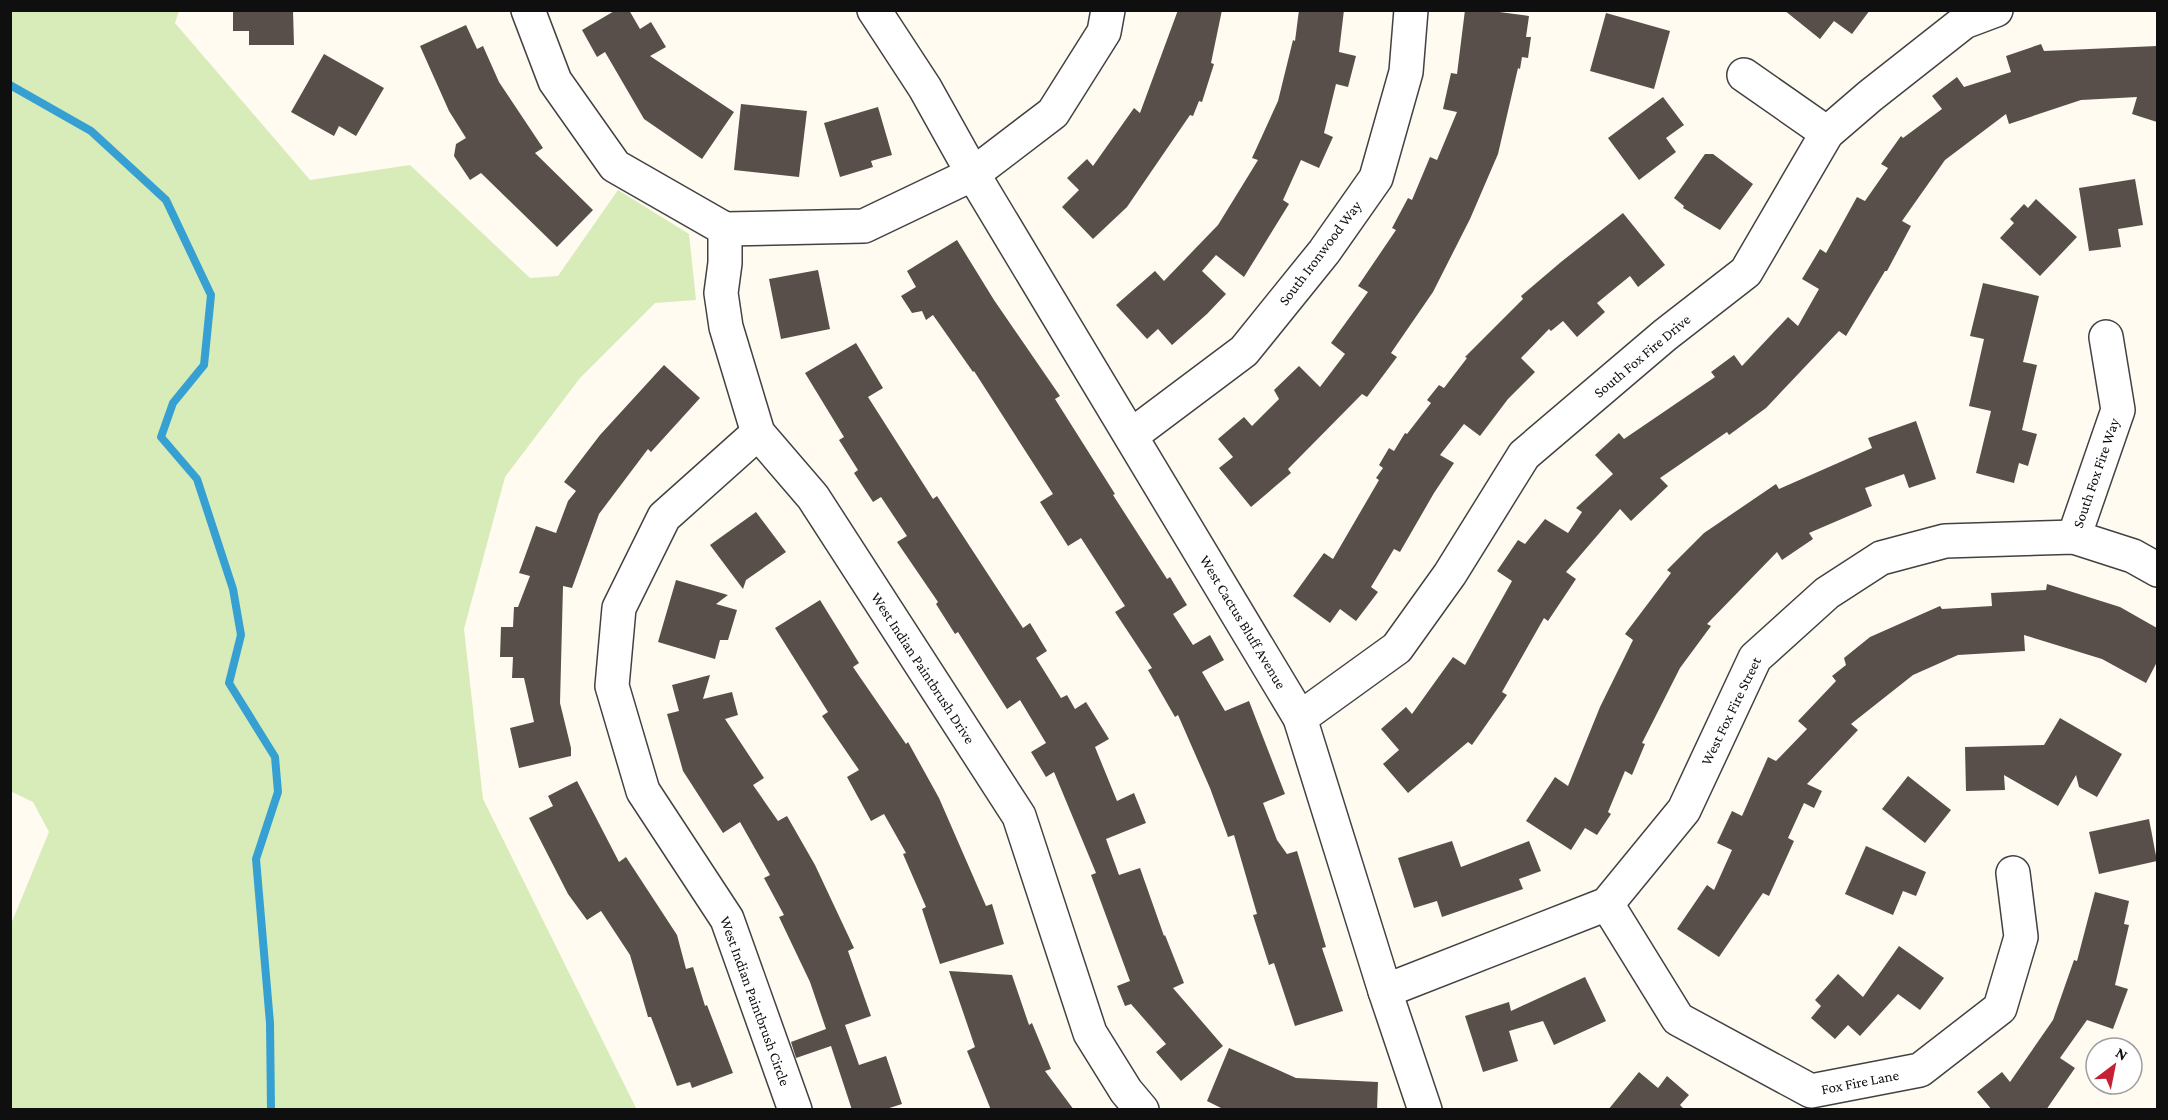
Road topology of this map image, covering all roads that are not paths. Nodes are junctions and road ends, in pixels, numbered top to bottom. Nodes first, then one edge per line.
1 (528, 10) edge
2 (874, 10) edge
3 (1108, 10) edge
4 (1411, 10) edge
5 (1996, 10) edge
6 (1744, 75) dead end
7 (1827, 133) junction
8 (973, 174) junction
9 (725, 229) junction
10 (2106, 337) dead end
11 (758, 433) junction
12 (1132, 435) junction
13 (2074, 537) junction
14 (2157, 570) edge
15 (1300, 718) junction
16 (2013, 873) dead end
17 (1607, 904) junction
18 (1386, 992) junction
19 (795, 1110) edge
20 (1142, 1110) edge
21 (1425, 1110) edge

1 - 9 street
2 - 8 street, West Cactus Bluff Avenue
3 - 8 street
4 - 12 street, South Ironwood Way
5 - 7 street, South Fox Fire Drive
6 - 7 street
7 - 15 street, South Fox Fire Drive
8 - 9 street
8 - 12 street, West Cactus Bluff Avenue
9 - 11 street, West Indian Paintbrush Drive
10 - 13 street, South Fox Fire Way
11 - 19 street, West Indian Paintbrush Circle
11 - 20 street, West Indian Paintbrush Drive
12 - 15 street, West Cactus Bluff Avenue
13 - 14 street, West Fox Fire Street
13 - 17 street, West Fox Fire Street
15 - 18 street, West Cactus Bluff Avenue
16 - 17 street, Fox Fire Lane
17 - 18 street, West Fox Fire Street
18 - 21 street, West Cactus Bluff Avenue

